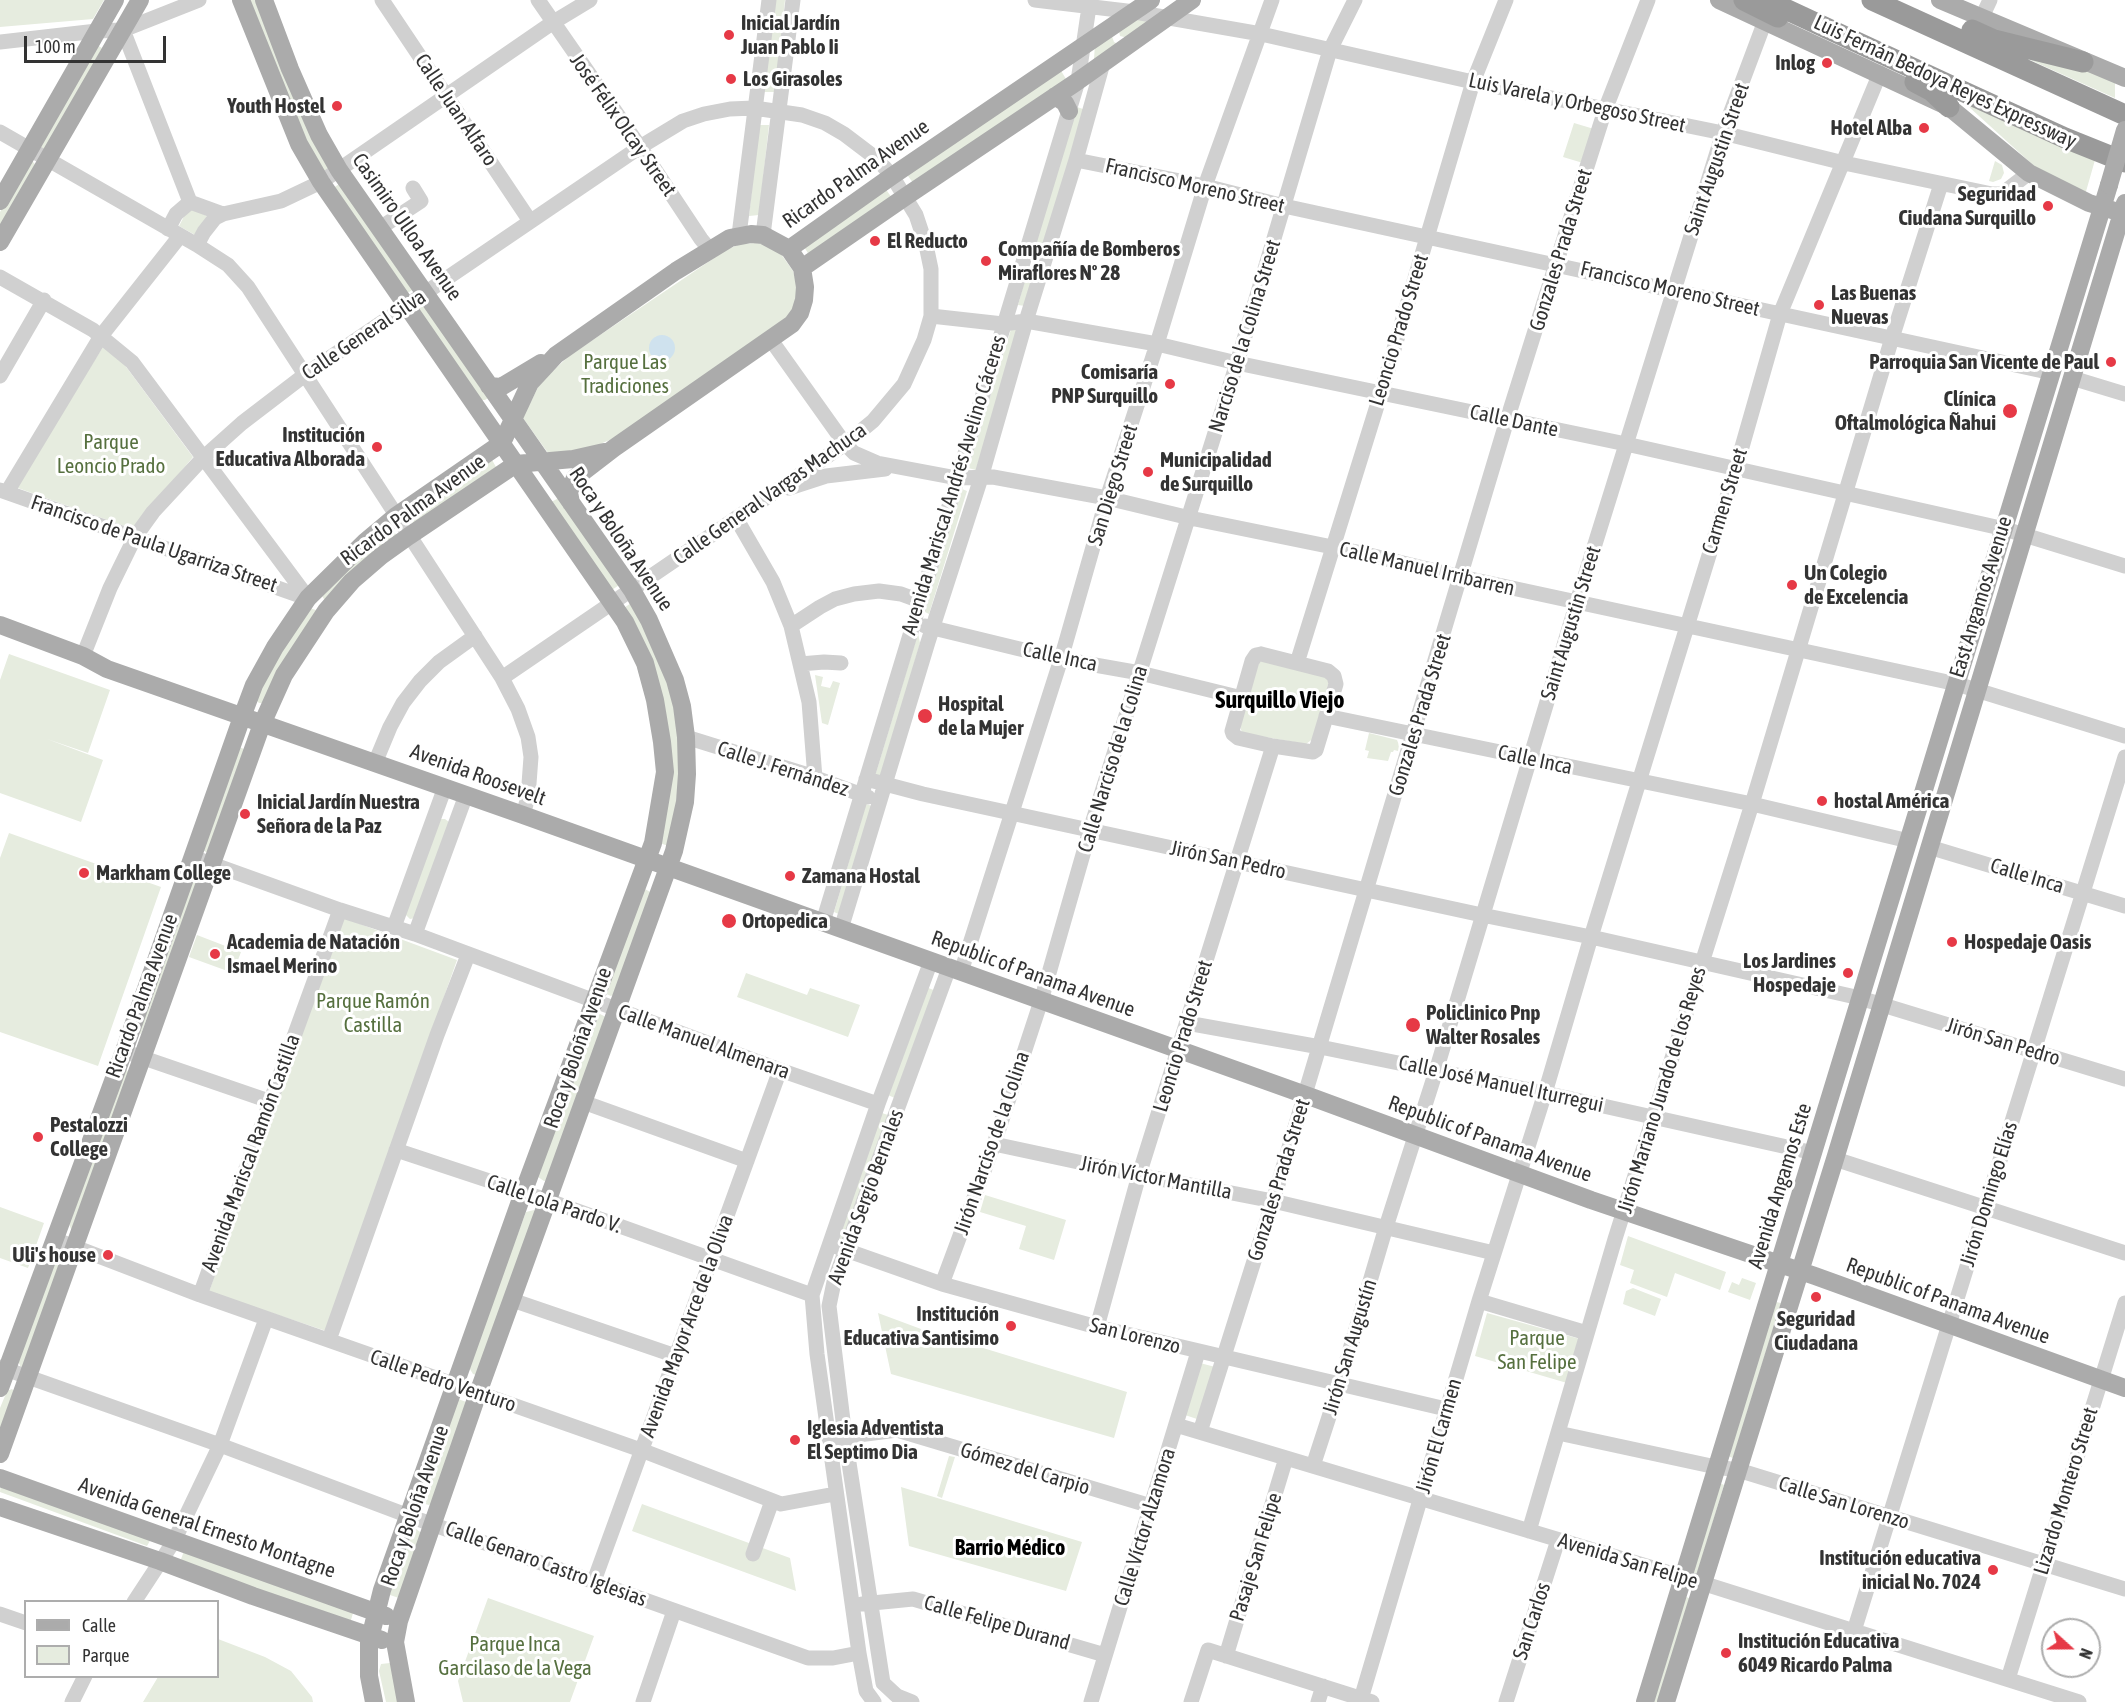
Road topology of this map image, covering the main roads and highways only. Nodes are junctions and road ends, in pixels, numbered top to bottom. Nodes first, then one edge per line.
1 (115, 0) edge
2 (140, 0) edge
3 (241, 0) edge
4 (264, 0) edge
5 (1151, 0) edge
6 (1192, 0) edge
7 (1719, 0) edge
8 (1744, 0) edge
9 (1872, 0) edge
10 (1907, 0) edge
11 (1940, 0) edge
12 (1766, 10) edge
13 (1117, 24) junction
14 (1129, 43) junction
15 (2084, 62) junction
16 (2125, 78) edge
17 (1055, 96) junction
18 (1949, 107) junction
19 (1069, 111) road end
20 (2125, 115) edge
21 (2125, 130) edge
22 (2125, 162) edge
23 (2037, 178) junction
24 (0, 201) edge
25 (2103, 208) junction
26 (2124, 210) edge
27 (2096, 229) junction
28 (0, 242) edge
29 (789, 249) junction
30 (802, 268) junction
31 (556, 355) junction
32 (491, 388) junction
33 (473, 402) junction
34 (512, 419) junction
35 (502, 443) junction
36 (614, 448) junction
37 (543, 463) junction
38 (516, 464) junction
39 (569, 500) junction
40 (548, 511) junction
41 (0, 625) edge
42 (0, 635) edge
43 (99, 666) junction
44 (1957, 684) joint
45 (242, 717) junction
46 (262, 724) junction
47 (647, 860) junction
48 (668, 867) junction
49 (841, 929) joint
50 (1882, 1005) joint
51 (1779, 1265) junction
52 (1800, 1272) junction
53 (3, 1369) edge
54 (0, 1388) edge
55 (2125, 1388) edge
56 (0, 1454) edge
57 (0, 1478) edge
58 (0, 1507) edge
59 (382, 1590) junction
60 (406, 1600) junction
61 (351, 1602) junction
62 (376, 1613) junction
63 (399, 1621) junction
64 (343, 1627) junction
65 (370, 1636) junction
66 (395, 1642) junction
67 (398, 1661) junction
68 (369, 1664) junction
69 (374, 1702) edge
70 (406, 1702) edge
71 (1645, 1702) edge
72 (1666, 1702) edge

1 - 24 main road
2 - 28 main road
3 - 33 main road
4 - 32 main road, Casimiro Ulloa Avenue
5 - 13 main road, Ricardo Palma Avenue
6 - 14 main road
7 - 12 main road
8 - 18 highway
9 - 20 highway, Luis Fernán Bedoya Reyes Expressway
10 - 15 highway
11 - 15 main road
12 - 18 main road
12 - 22 highway, Luis Fernán Bedoya Reyes Expressway
13 - 14 main road
13 - 29 main road, Ricardo Palma Avenue
14 - 17 main road
15 - 16 main road
17 - 19 main road
17 - 30 main road
18 - 23 main road
21 - 25 main road, East Angamos Avenue, bridge
23 - 25 main road
23 - 27 main road
25 - 26 main road
25 - 27 main road, East Angamos Avenue
26 - 50 main road, East Angamos Avenue
27 - 44 main road, East Angamos Avenue
29 - 30 main road
29 - 31 main road, Ricardo Palma Avenue
30 - 36 main road
31 - 32 main road
31 - 34 main road, Ricardo Palma Avenue
32 - 33 main road
32 - 34 main road, Casimiro Ulloa Avenue
33 - 35 main road
34 - 35 main road, Ricardo Palma Avenue
34 - 37 main road, Casimiro Ulloa Avenue
35 - 38 main road
35 - 45 main road, Ricardo Palma Avenue
36 - 37 main road, Ricardo Palma Avenue
36 - 39 main road
37 - 38 main road, Ricardo Palma Avenue
37 - 39 main road, Roca y Boloña Avenue
38 - 40 main road, Roca y Boloña Avenue
38 - 46 main road, Ricardo Palma Avenue
39 - 40 main road
39 - 48 main road, Roca y Boloña Avenue
40 - 47 main road, Roca y Boloña Avenue
41 - 43 main road
42 - 43 main road
43 - 45 main road, Avenida Roosevelt
44 - 51 main road, Avenida Angamos Este
45 - 46 main road, Avenida Roosevelt
45 - 53 main road, Ricardo Palma Avenue
46 - 47 main road, Avenida Roosevelt
46 - 56 main road, Ricardo Palma Avenue
47 - 48 main road, Avenida Roosevelt
47 - 59 main road, Roca y Boloña Avenue
48 - 49 main road, Avenida Roosevelt
48 - 60 main road, Roca y Boloña Avenue
49 - 51 main road, Republic of Panama Avenue
50 - 52 main road, Avenida Angamos Este
51 - 52 main road, Republic of Panama Avenue
51 - 71 main road, Avenida Angamos Este
52 - 55 main road, Republic of Panama Avenue
52 - 72 main road, Avenida Angamos Este
53 - 54 main road, Ricardo Palma Avenue
57 - 61 main road, Avenida General Ernesto Montagne
58 - 64 main road
59 - 60 main road
59 - 61 main road
59 - 62 main road, Roca y Boloña Avenue
60 - 63 main road, Roca y Boloña Avenue
61 - 62 main road, Avenida General Ernesto Montagne
61 - 64 main road
62 - 63 main road, Avenida General Ernesto Montagne
62 - 65 main road, Roca y Boloña Avenue
63 - 66 main road, Roca y Boloña Avenue
64 - 65 main road
64 - 68 main road
65 - 66 main road
65 - 68 main road, Roca y Boloña Avenue
66 - 67 main road, Roca y Boloña Avenue
67 - 68 main road
67 - 70 main road, Roca y Boloña Avenue
68 - 69 main road, Roca y Boloña Avenue

